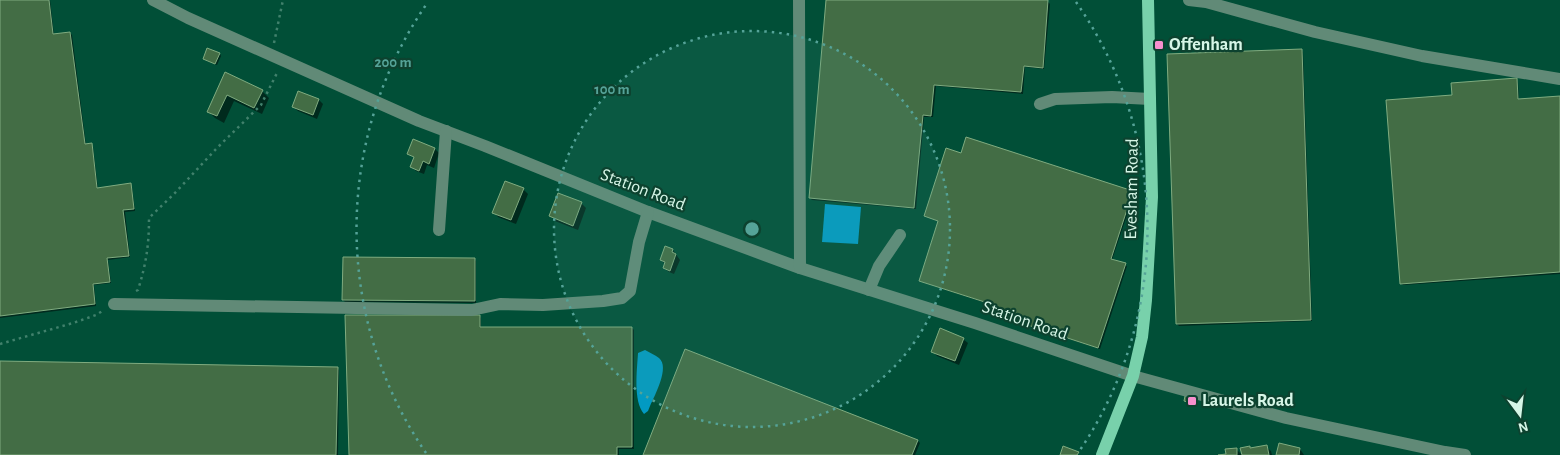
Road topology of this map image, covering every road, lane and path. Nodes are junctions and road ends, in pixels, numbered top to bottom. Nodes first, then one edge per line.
1 (153, 0) edge
2 (283, 0) edge
3 (800, 0) edge
4 (1148, 0) edge
5 (1189, 0) edge
6 (277, 58) junction
7 (1560, 79) edge
8 (1150, 99) junction
9 (1040, 104) dead end
10 (446, 131) junction
11 (648, 212) junction
12 (440, 230) dead end
13 (900, 235) dead end
14 (800, 268) junction
15 (869, 290) junction
16 (114, 304) junction
17 (0, 344) edge
18 (1133, 376) junction
19 (1102, 455) edge
20 (1465, 455) edge

1 - 6 street, Station Road
2 - 6 path
3 - 14 street
4 - 8 main road, Evesham Road
5 - 7 street
6 - 10 street, Station Road
6 - 16 path
8 - 9 street
8 - 18 main road, Evesham Road
10 - 11 street, Station Road
10 - 12 street
11 - 14 street, Station Road
11 - 16 street
13 - 15 street
14 - 15 street, Station Road
15 - 18 street, Station Road
16 - 17 path
18 - 19 main road, Evesham Road
18 - 20 street

